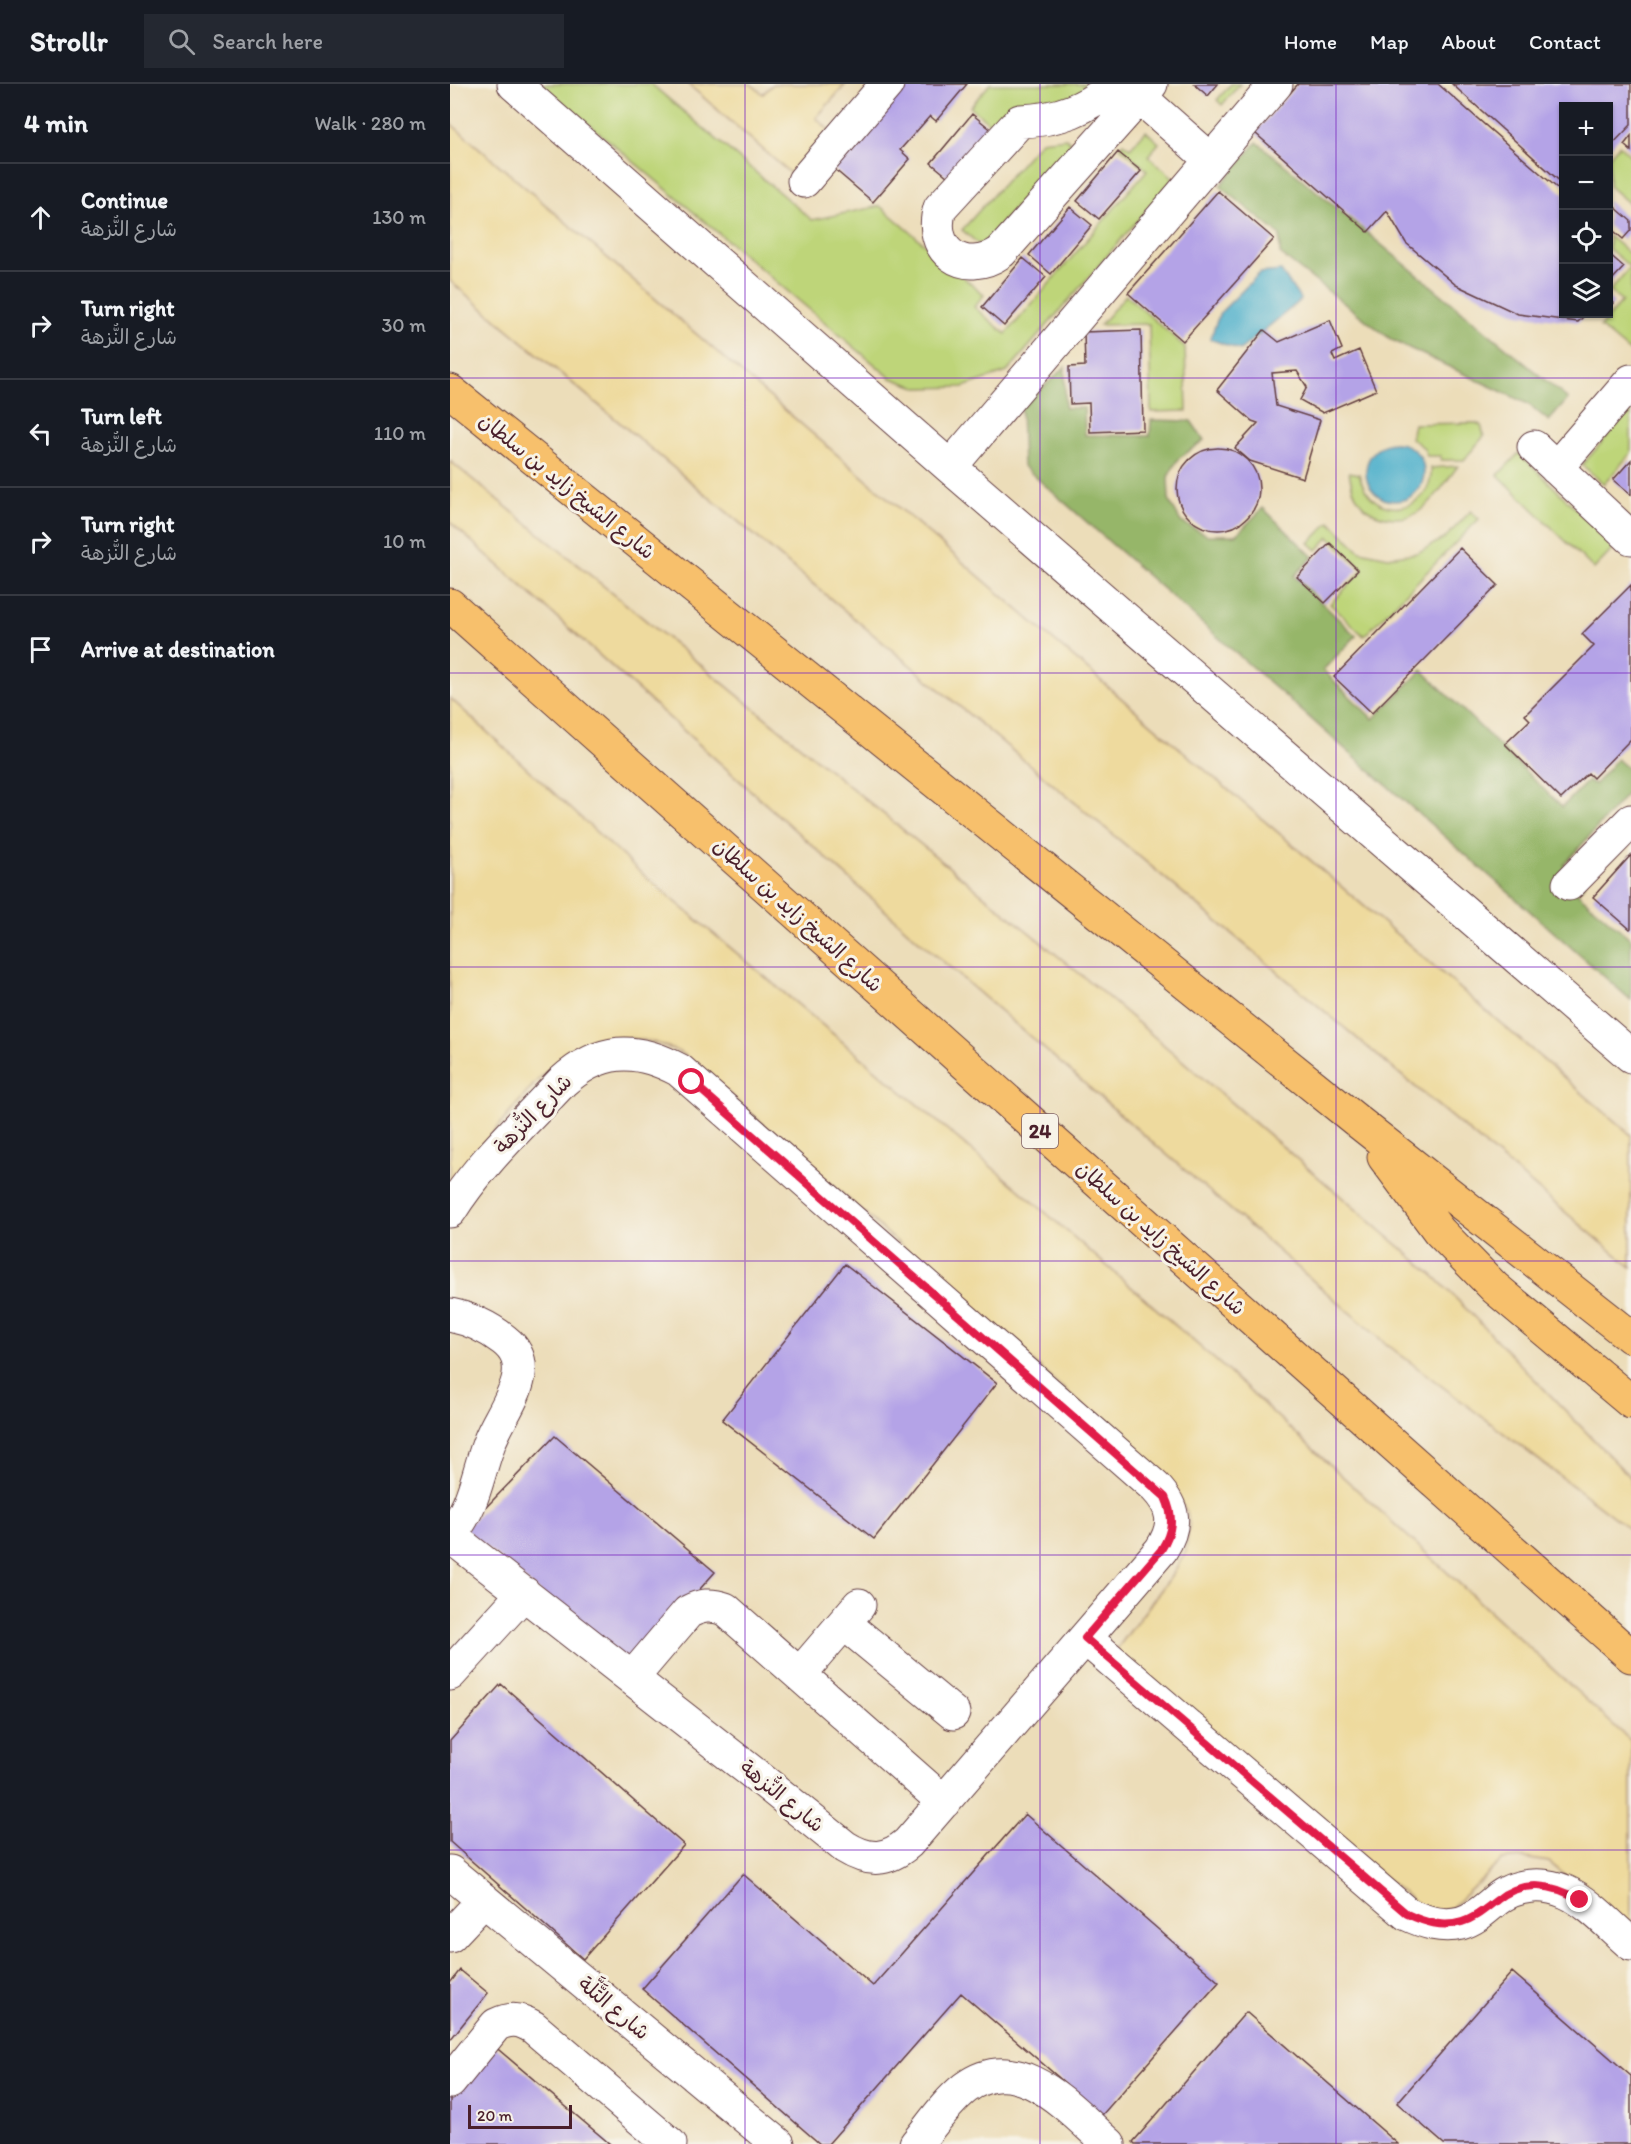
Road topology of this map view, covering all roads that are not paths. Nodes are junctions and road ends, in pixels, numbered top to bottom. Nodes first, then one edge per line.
1 (514, 84) edge
2 (887, 84) edge
3 (1276, 84) edge
4 (1133, 87) edge
5 (1211, 160) junction
6 (804, 182) dead end
7 (1631, 381) edge
8 (450, 392) edge
9 (950, 467) junction
10 (1631, 538) edge
11 (450, 605) edge
12 (1631, 821) edge
13 (1569, 884) dead end
14 (1631, 1056) edge
15 (1357, 1121) junction
16 (450, 1211) edge
17 (450, 1316) edge
18 (1631, 1337) edge
19 (1631, 1402) edge
20 (450, 1536) edge
21 (524, 1593) junction
22 (1085, 1638) junction
23 (1631, 1656) edge
24 (450, 1674) edge
25 (800, 1674) junction
26 (632, 1678) junction
27 (953, 1713) dead end
28 (944, 1802) junction
29 (450, 1872) edge
30 (484, 1900) junction
31 (450, 1936) edge
32 (1631, 1944) edge
33 (450, 2082) edge
34 (925, 2141) edge
35 (670, 2144) edge
36 (778, 2144) edge
37 (1109, 2144) edge

1 - 9 street
2 - 6 street
3 - 5 street
4 - 4 street
4 - 5 street
5 - 9 street
7 - 10 street
8 - 15 highway, شارع الشيخ زايد بن سلطان
9 - 14 street
11 - 23 highway, شارع الشيخ زايد بن سلطان / 24
12 - 13 street
15 - 18 highway, شارع الشيخ زايد بن سلطان
15 - 19 highway, شارع الشيخ زايد بن سلطان
16 - 22 street, شارع النُّزهة
17 - 20 street
20 - 21 street, شارع النُّزهة
21 - 24 street
21 - 26 street, شارع النُّزهة
22 - 28 street, شارع النُّزهة
22 - 32 street
25 - 26 street
25 - 27 street
25 - 28 street
26 - 28 street, شارع النُّزهة
29 - 30 street, شارع التَّلَّة
30 - 31 street
30 - 36 street, شارع التَّلَّة
33 - 35 street
34 - 37 street

